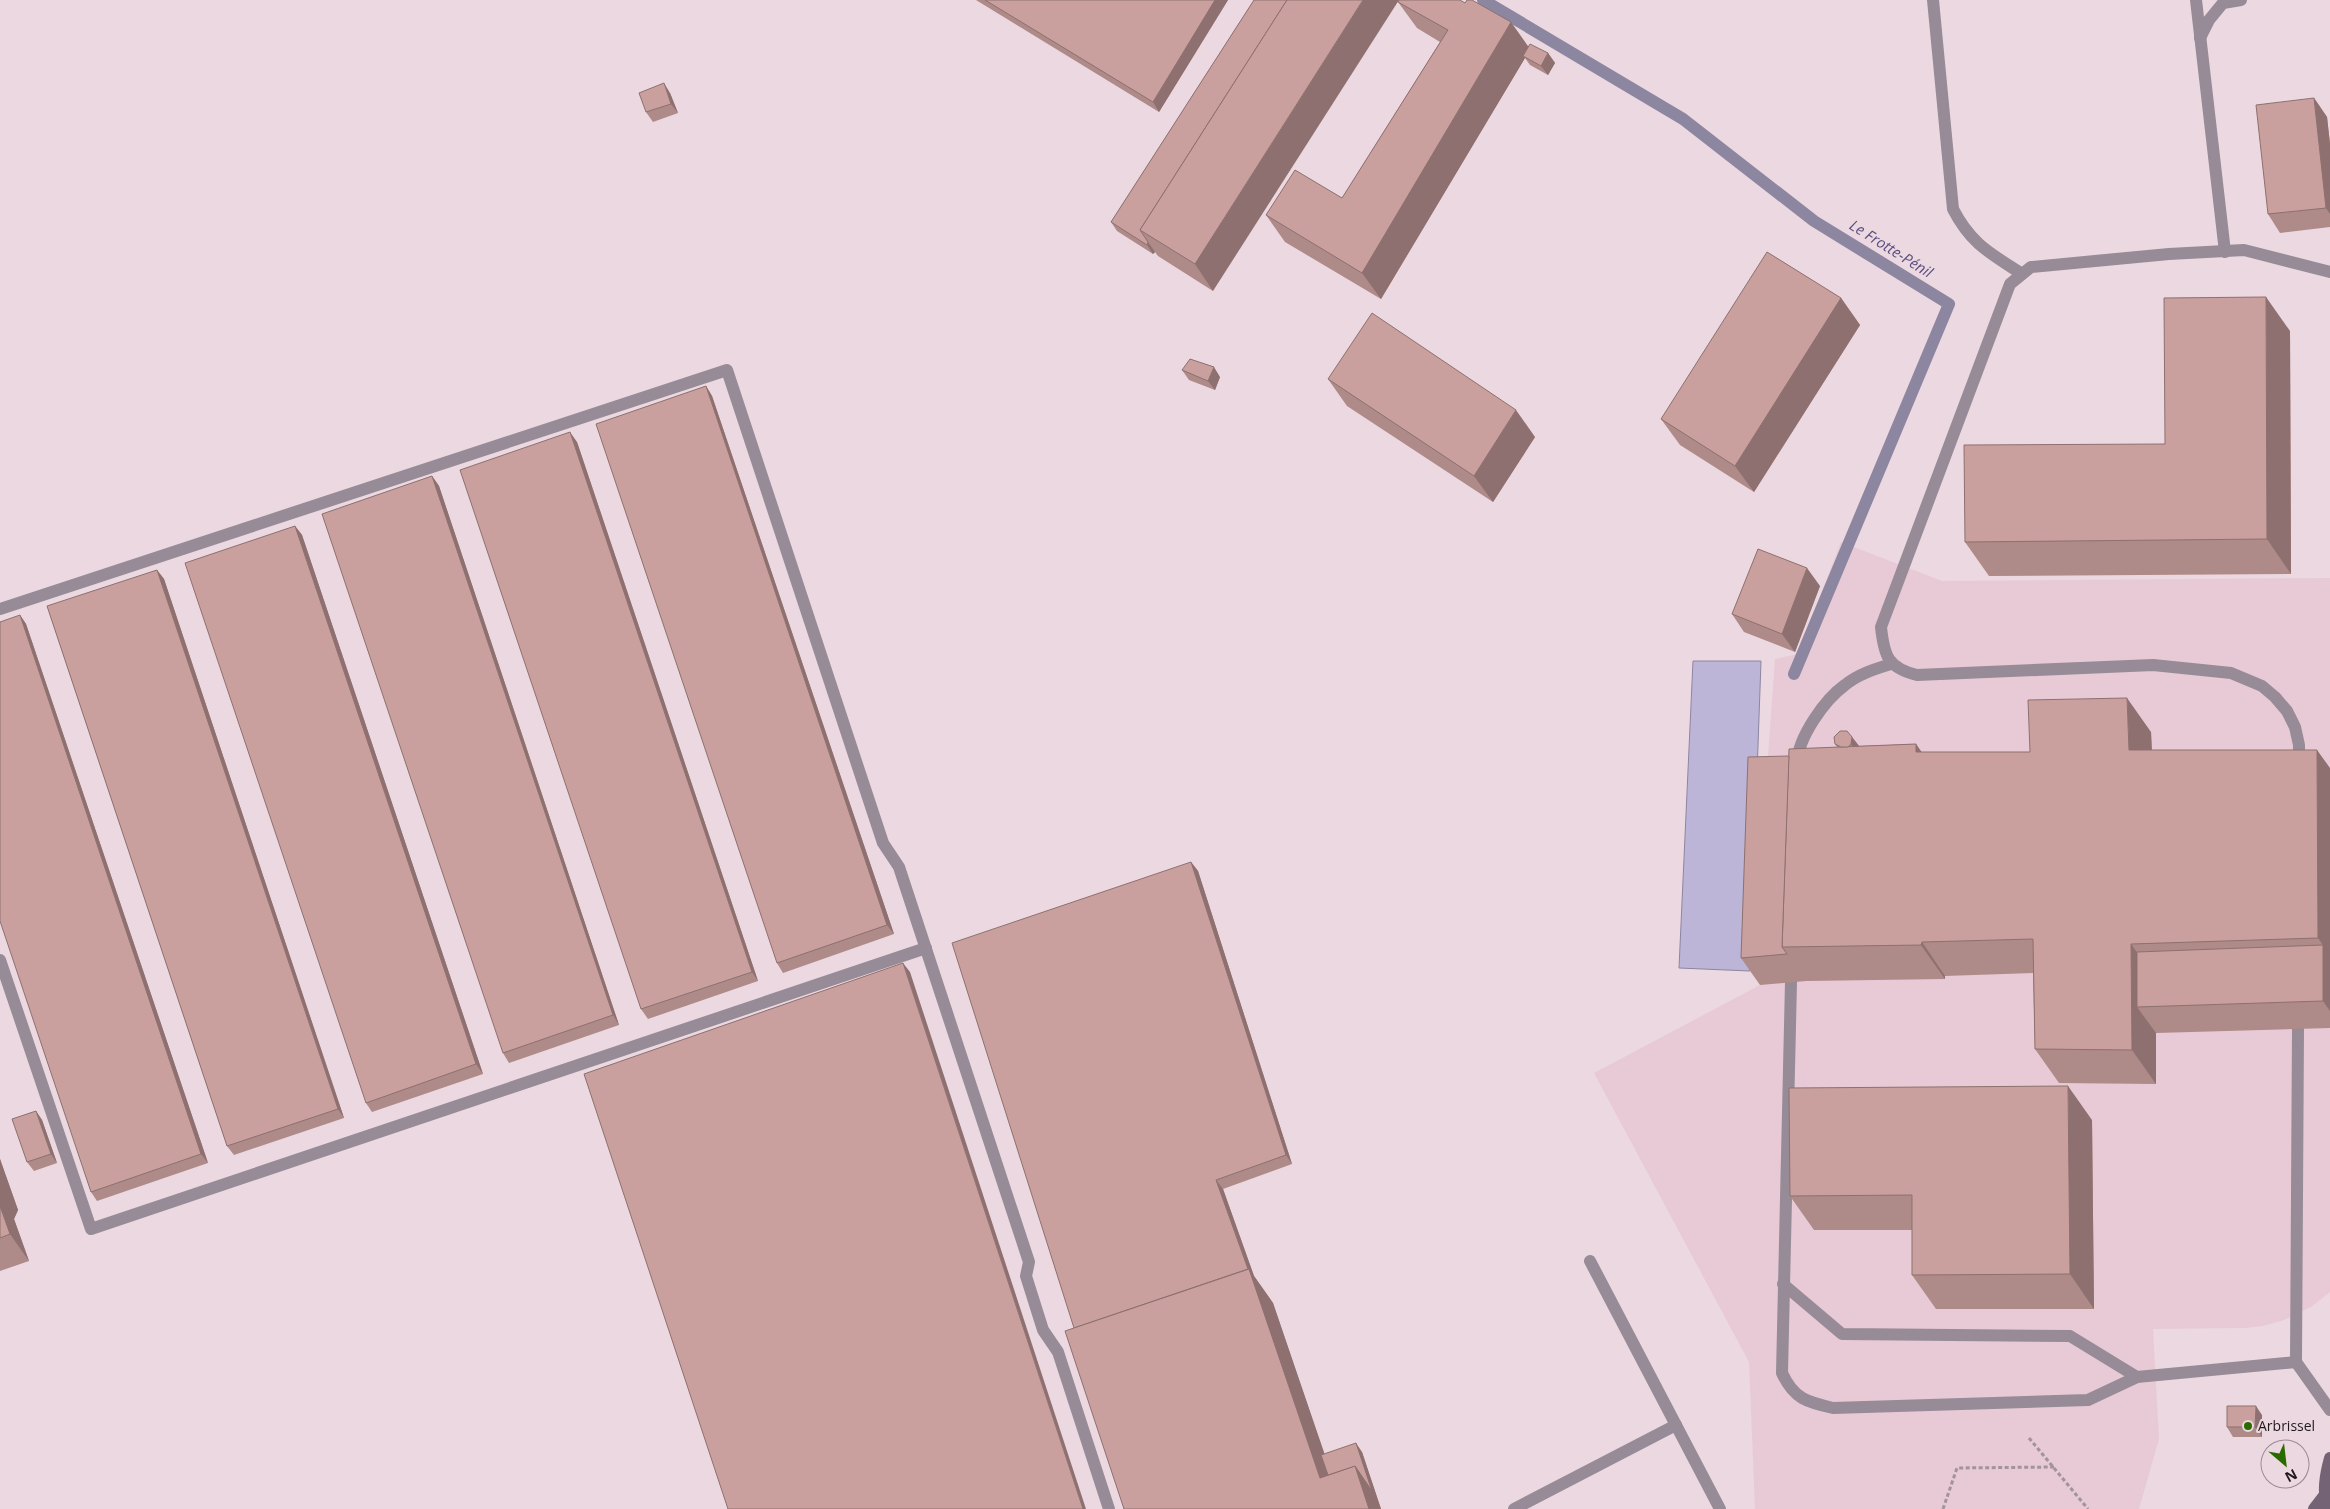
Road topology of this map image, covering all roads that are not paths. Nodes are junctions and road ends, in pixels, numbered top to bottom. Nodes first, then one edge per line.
1 (1933, 0) edge
2 (2196, 0) edge
3 (2241, 0) edge
4 (2200, 38) junction
5 (2225, 252) junction
6 (2330, 272) edge
7 (2022, 274) junction
8 (0, 609) edge
9 (1891, 664) junction
10 (1797, 776) edge
11 (2299, 784) edge
12 (926, 948) junction
13 (0, 960) edge
14 (1791, 982) edge
15 (2298, 1030) edge
16 (1590, 1261) dead end
17 (1784, 1284) junction
18 (2296, 1362) junction
19 (2137, 1377) junction
20 (2330, 1410) edge
21 (1676, 1425) junction
22 (2330, 1458) edge
23 (2324, 1496) junction
24 (1109, 1509) edge
25 (1514, 1509) edge
26 (1720, 1509) edge
27 (2314, 1509) edge
28 (2327, 1509) edge

1 - 7 lane
2 - 4 lane
3 - 4 lane
4 - 5 lane
5 - 6 lane
5 - 7 lane
7 - 9 lane
8 - 12 lane
9 - 10 lane
9 - 11 lane
12 - 13 lane
12 - 24 lane
14 - 17 lane
15 - 18 lane
16 - 21 lane
17 - 19 lane
17 - 19 lane
18 - 19 lane
18 - 20 lane
21 - 25 lane
21 - 26 lane
22 - 23 street
23 - 27 street
23 - 28 street

